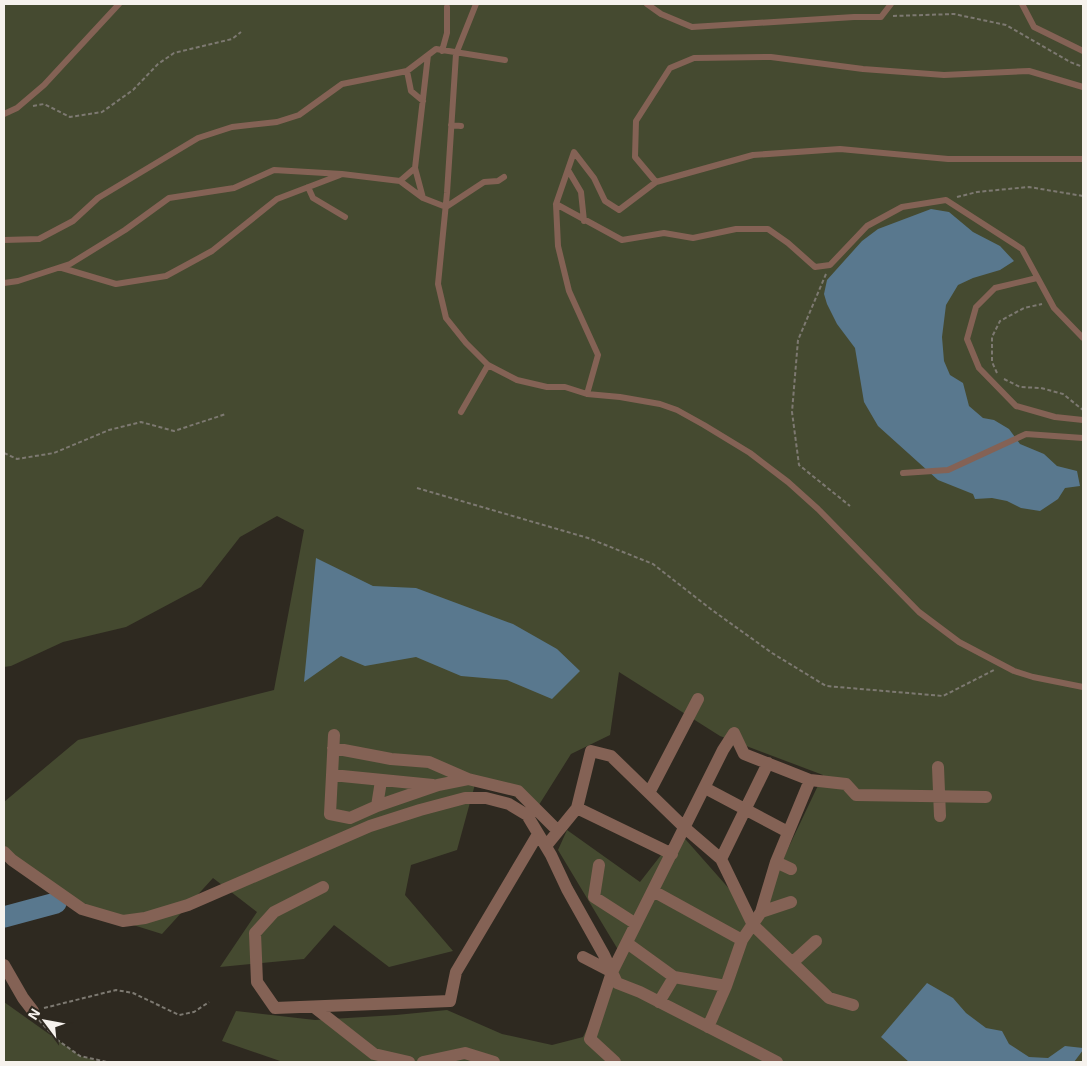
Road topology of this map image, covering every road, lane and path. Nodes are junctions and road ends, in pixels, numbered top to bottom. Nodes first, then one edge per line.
1 (119, 4) edge
2 (476, 4) edge
3 (647, 4) edge
4 (891, 4) edge
5 (1022, 4) edge
6 (446, 7) dead end
7 (881, 17) junction
8 (241, 32) dead end
9 (442, 51) junction
10 (1083, 51) edge
11 (456, 54) junction
12 (428, 55) junction
13 (505, 60) dead end
14 (1083, 68) edge
15 (407, 71) junction
16 (1083, 87) edge
17 (423, 101) junction
18 (17, 108) junction
19 (4, 114) edge
20 (452, 125) junction
21 (461, 126) dead end
22 (1083, 158) edge
23 (415, 168) junction
24 (568, 170) junction
25 (342, 174) junction
26 (504, 177) dead end
27 (400, 181) junction
28 (656, 182) junction
29 (308, 187) junction
30 (1083, 196) edge
31 (423, 198) junction
32 (946, 200) junction
33 (556, 204) junction
34 (446, 206) junction
35 (345, 217) dead end
36 (584, 220) junction
37 (4, 240) edge
38 (830, 265) junction
39 (61, 267) junction
40 (1037, 278) junction
41 (4, 282) edge
42 (1050, 302) junction
43 (1083, 338) edge
44 (488, 365) junction
45 (587, 394) junction
46 (1083, 410) edge
47 (461, 412) dead end
48 (226, 414) dead end
49 (1083, 420) edge
50 (1083, 438) edge
51 (4, 453) edge
52 (903, 473) dead end
53 (417, 488) dead end
54 (850, 506) dead end
55 (1003, 665) junction
56 (1083, 687) edge
57 (698, 699) dead end
58 (334, 735) dead end
59 (334, 748) junction
60 (768, 763) junction
61 (938, 767) dead end
62 (332, 775) junction
63 (468, 779) junction
64 (810, 780) junction
65 (381, 781) junction
66 (438, 785) junction
67 (705, 788) junction
68 (649, 793) junction
69 (940, 797) junction
70 (986, 798) dead end
71 (377, 806) junction
72 (577, 808) junction
73 (745, 809) junction
74 (940, 816) dead end
75 (684, 828) junction
76 (558, 831) junction
77 (788, 832) junction
78 (538, 834) junction
79 (546, 846) junction
80 (4, 852) edge
81 (672, 854) junction
82 (721, 860) junction
83 (776, 862) junction
84 (599, 865) dead end
85 (791, 869) dead end
86 (323, 887) dead end
87 (653, 891) junction
88 (791, 902) dead end
89 (761, 912) junction
90 (636, 924) junction
91 (753, 925) junction
92 (742, 940) junction
93 (816, 941) dead end
94 (626, 944) junction
95 (583, 957) dead end
96 (793, 962) junction
97 (4, 965) edge
98 (612, 972) junction
99 (674, 977) junction
100 (726, 986) junction
101 (209, 1002) dead end
102 (660, 1002) junction
103 (853, 1005) dead end
104 (314, 1007) junction
105 (33, 1011) junction
106 (708, 1027) junction
107 (107, 1062) edge
108 (409, 1062) edge
109 (424, 1062) edge
110 (494, 1062) edge
111 (615, 1062) edge
112 (777, 1062) edge

1 - 18 lane
2 - 11 lane
3 - 7 lane
4 - 7 lane
5 - 10 lane
6 - 9 lane
7 - 14 path
8 - 18 path
9 - 11 lane
9 - 12 lane
11 - 13 lane
11 - 20 lane
12 - 15 lane
12 - 17 lane
15 - 17 lane
15 - 37 lane
16 - 28 lane
17 - 23 lane
18 - 19 lane
20 - 21 lane
20 - 34 lane
22 - 28 lane
23 - 27 lane
23 - 31 lane
24 - 28 lane
24 - 33 lane
24 - 36 lane
25 - 27 lane
25 - 29 lane
25 - 39 lane
26 - 34 lane
27 - 31 lane
29 - 35 lane
29 - 39 lane
30 - 32 path
31 - 34 lane
32 - 38 lane
32 - 40 lane
33 - 36 lane
33 - 45 lane
34 - 44 lane
36 - 38 lane
38 - 54 path
39 - 41 lane
40 - 42 lane
40 - 49 lane
42 - 43 lane
42 - 46 path
44 - 45 lane
44 - 47 lane
45 - 55 lane
48 - 51 path
50 - 52 lane
53 - 55 path
55 - 56 lane
57 - 68 street
58 - 59 street
59 - 62 street
59 - 63 street
60 - 64 street
60 - 67 street
60 - 73 street
61 - 69 street
62 - 65 street
62 - 71 street
63 - 66 street
63 - 76 street
64 - 69 street
64 - 77 street
65 - 66 street
65 - 71 street
66 - 71 street
67 - 73 street
67 - 75 street
68 - 72 street
68 - 75 street
69 - 70 street
69 - 74 street
72 - 76 street
72 - 81 street
73 - 77 street
73 - 82 street
75 - 81 street
75 - 82 street
76 - 79 street
77 - 83 street
78 - 79 street
78 - 80 street
78 - 104 street
79 - 98 street
81 - 87 street
82 - 91 street
83 - 85 street
83 - 89 street
84 - 90 street
86 - 104 street
87 - 90 street
87 - 92 street
88 - 89 street
89 - 91 street
90 - 94 street
91 - 92 street
91 - 96 street
92 - 100 street
93 - 96 street
94 - 98 street
94 - 99 street
95 - 98 street
96 - 103 street
97 - 105 street
98 - 102 street
98 - 111 street
99 - 100 street
99 - 102 street
100 - 106 street
101 - 105 path
102 - 106 street
104 - 108 street
105 - 107 path
106 - 112 street
109 - 110 street

